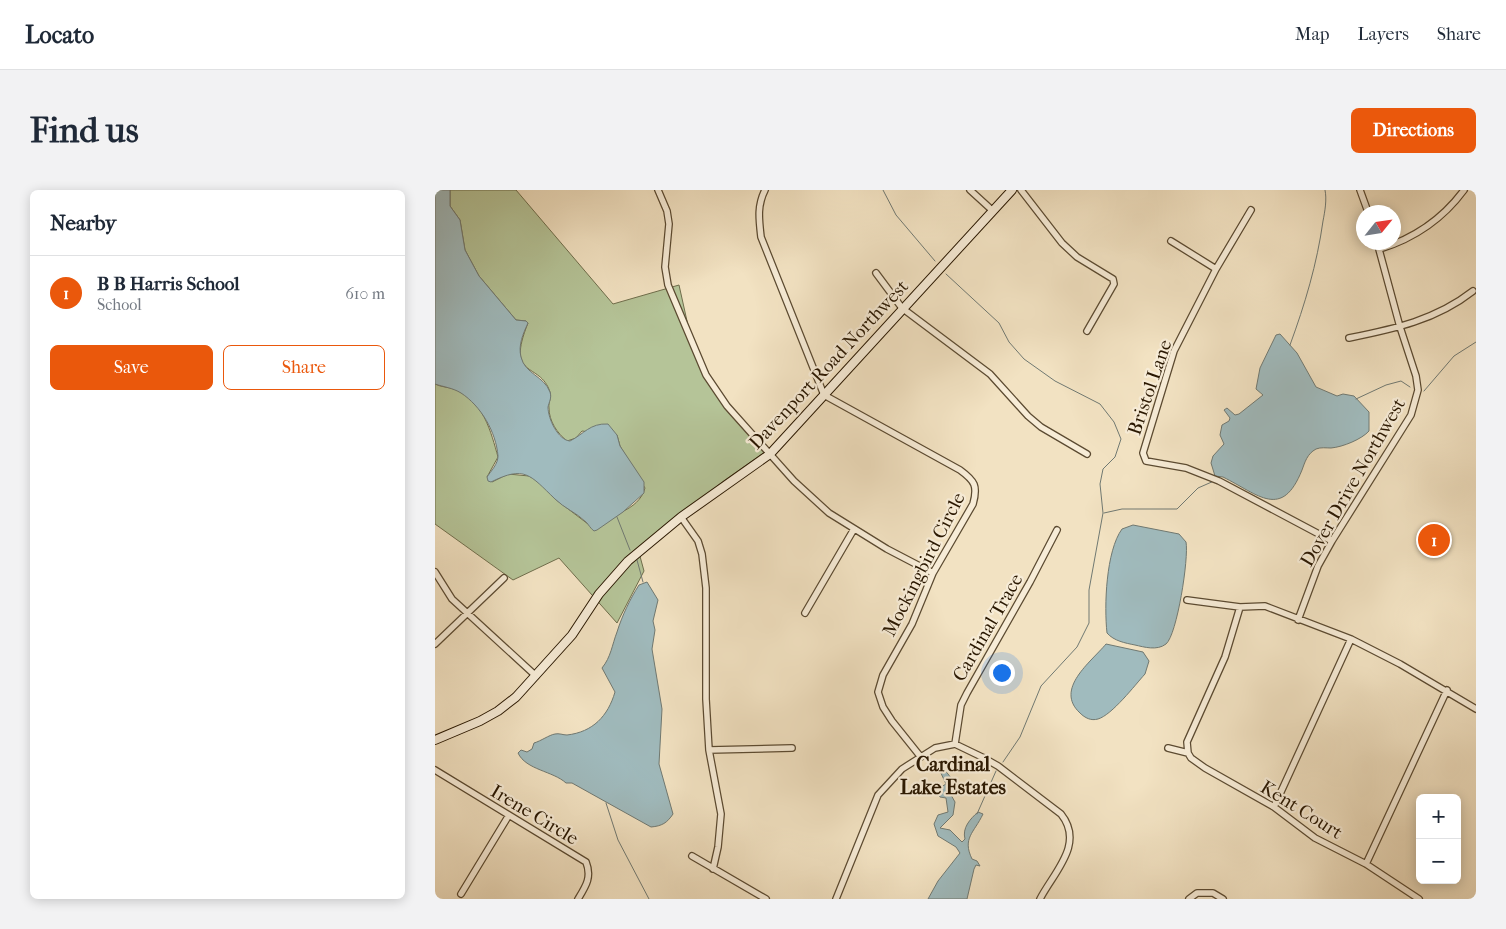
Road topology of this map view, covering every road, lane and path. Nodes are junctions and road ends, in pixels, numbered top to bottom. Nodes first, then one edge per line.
1 (658, 190) edge
2 (765, 190) edge
3 (970, 190) edge
4 (1012, 190) edge
5 (1021, 190) edge
6 (1359, 190) edge
7 (1464, 190) edge
8 (1365, 205) edge
9 (1251, 210) dead end
10 (993, 211) junction
11 (1171, 241) dead end
12 (1401, 243) edge
13 (1380, 250) edge
14 (1216, 269) junction
15 (876, 273) dead end
16 (1473, 292) dead end
17 (902, 308) junction
18 (1400, 327) junction
19 (1087, 331) dead end
20 (1349, 338) dead end
21 (824, 395) junction
22 (769, 454) junction
23 (1087, 454) dead end
24 (681, 517) junction
25 (854, 529) junction
26 (1057, 530) dead end
27 (1332, 541) junction
28 (435, 572) edge
29 (933, 573) junction
30 (504, 578) dead end
31 (1187, 600) dead end
32 (1240, 607) junction
33 (466, 613) junction
34 (805, 613) dead end
35 (1298, 620) junction
36 (1351, 639) junction
37 (435, 644) edge
38 (536, 676) junction
39 (1447, 690) junction
40 (1476, 709) edge
41 (435, 740) edge
42 (955, 744) junction
43 (791, 748) dead end
44 (1168, 748) dead end
45 (709, 750) junction
46 (1188, 753) junction
47 (920, 756) junction
48 (435, 770) edge
49 (1274, 808) junction
50 (509, 815) junction
51 (692, 856) dead end
52 (1366, 864) junction
53 (713, 869) junction
54 (461, 894) dead end
55 (578, 899) edge
56 (766, 899) edge
57 (837, 899) edge
58 (1040, 899) edge
59 (1189, 899) edge
60 (1223, 899) edge
61 (1419, 899) edge

1 - 22 street
2 - 21 street
3 - 10 street
4 - 10 street, Davenport Road Northwest
5 - 19 street
6 - 8 street
7 - 12 street
9 - 14 street
10 - 17 street, Davenport Road Northwest
11 - 14 street
13 - 18 street, Dover Drive Northwest
14 - 27 street, Bristol Lane
15 - 17 street
16 - 18 street
17 - 21 street, Davenport Road Northwest
17 - 23 street
18 - 20 street
18 - 27 street, Dover Drive Northwest
21 - 22 street, Davenport Road Northwest
21 - 29 street, Mockingbird Circle
22 - 24 street, Davenport Road Northwest
22 - 25 street
24 - 38 street, Davenport Road Northwest
24 - 45 street
25 - 29 street
25 - 34 street
26 - 42 street, Cardinal Trace
27 - 35 street, Dover Drive Northwest
28 - 33 street
29 - 47 street, Mockingbird Circle
30 - 33 street
31 - 32 street
32 - 35 street
32 - 46 street
33 - 37 street
33 - 38 street
35 - 36 street
36 - 39 street
36 - 49 street
38 - 41 street, Davenport Road Northwest
39 - 40 street
39 - 52 street
42 - 47 street
42 - 58 street
43 - 45 street
44 - 46 street, Kent Court
45 - 53 street
46 - 49 street, Kent Court
47 - 57 street
48 - 50 street, Irene Circle
49 - 52 street, Kent Court
50 - 54 street
50 - 55 street, Irene Circle
51 - 53 street
52 - 61 street, Kent Court
53 - 56 street
59 - 60 street

